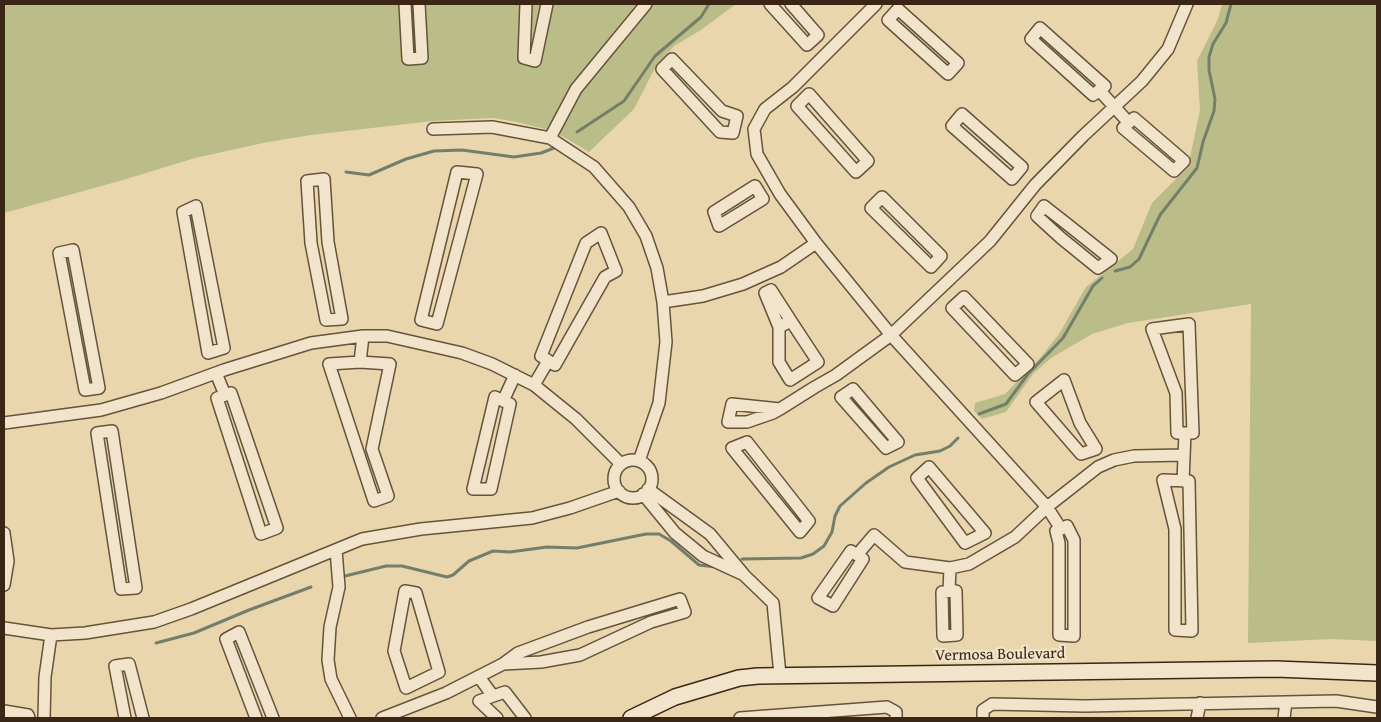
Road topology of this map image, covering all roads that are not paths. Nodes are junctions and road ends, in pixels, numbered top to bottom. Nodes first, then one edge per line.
1 (404, 4) edge
2 (419, 4) edge
3 (526, 4) edge
4 (547, 4) edge
5 (646, 4) edge
6 (770, 4) edge
7 (791, 4) edge
8 (876, 4) edge
9 (883, 4) edge
10 (1187, 4) edge
11 (893, 14) junction
12 (812, 40) junction
13 (828, 51) junction
14 (793, 87) junction
15 (1099, 90) junction
16 (803, 100) junction
17 (1115, 108) junction
18 (1129, 123) junction
19 (735, 124) junction
20 (754, 128) junction
21 (433, 129) dead end
22 (550, 138) junction
23 (1017, 172) junction
24 (774, 184) junction
25 (1035, 185) junction
26 (759, 192) dead end
27 (1026, 198) junction
28 (1040, 211) junction
29 (816, 243) junction
30 (936, 262) junction
31 (952, 278) junction
32 (942, 288) junction
33 (663, 302) junction
34 (957, 303) junction
35 (334, 319) junction
36 (791, 321) junction
37 (429, 322) junction
38 (779, 327) junction
39 (891, 335) junction
40 (363, 336) junction
41 (337, 339) junction
42 (423, 343) junction
43 (216, 350) junction
44 (548, 361) junction
45 (360, 362) junction
46 (805, 371) junction
47 (220, 372) junction
48 (836, 374) junction
49 (515, 375) junction
50 (534, 386) junction
51 (814, 387) junction
52 (93, 389) junction
53 (848, 393) junction
54 (225, 395) junction
55 (503, 400) junction
56 (780, 409) junction
57 (98, 410) junction
58 (4, 423) edge
59 (738, 423) junction
60 (105, 432) junction
61 (1184, 433) junction
62 (739, 446) junction
63 (1089, 451) junction
64 (1184, 455) junction
65 (639, 461) junction
66 (621, 464) junction
67 (1098, 467) junction
68 (1183, 481) junction
69 (619, 491) junction
70 (646, 492) junction
71 (1047, 507) junction
72 (1061, 529) junction
73 (4, 533) edge
74 (975, 538) junction
75 (336, 550) junction
76 (857, 555) junction
77 (985, 556) junction
78 (950, 568) junction
79 (746, 576) junction
80 (4, 585) edge
81 (949, 591) dead end
82 (588, 627) junction
83 (4, 628) edge
84 (51, 635) junction
85 (592, 650) junction
86 (503, 664) junction
87 (1377, 673) edge
88 (780, 675) junction
89 (479, 676) junction
90 (424, 679) junction
91 (493, 696) junction
92 (433, 698) junction
93 (1286, 702) junction
94 (1200, 704) junction
95 (1377, 707) edge
96 (4, 711) edge
97 (29, 718) edge
98 (44, 718) edge
99 (125, 718) edge
100 (142, 718) edge
101 (256, 718) edge
102 (272, 718) edge
103 (350, 718) edge
104 (382, 718) edge
105 (496, 718) edge
106 (525, 718) edge
107 (632, 718) edge
108 (740, 718) edge
109 (896, 718) edge
110 (983, 718) edge
111 (1197, 718) edge
112 (1284, 718) edge

1 - 2 street
3 - 4 street
5 - 22 street
6 - 12 street
7 - 12 street
8 - 13 street
9 - 11 street
10 - 17 street
11 - 11 street
12 - 13 street
13 - 14 street
14 - 16 street
14 - 20 street
15 - 15 street
15 - 17 street
16 - 16 street
17 - 18 street
17 - 25 street
18 - 18 street
19 - 19 street
19 - 20 street
20 - 24 street
21 - 22 street
22 - 33 street
23 - 23 street
23 - 25 street
24 - 26 street
24 - 29 street
25 - 27 street
27 - 28 street
27 - 31 street
28 - 28 street
29 - 33 street
29 - 39 street
30 - 30 street
30 - 31 street
31 - 32 street
32 - 34 street
32 - 39 street
33 - 65 street
34 - 34 street
35 - 35 street
35 - 41 street
36 - 38 street
36 - 38 street
36 - 46 street
37 - 37 street
37 - 42 street
38 - 46 street
39 - 48 street
39 - 71 street
40 - 41 street
40 - 42 street
40 - 45 street
41 - 47 street
42 - 49 street
43 - 43 street
43 - 47 street
44 - 44 street
44 - 50 street
45 - 45 street
46 - 51 street
47 - 54 street
47 - 57 street
48 - 51 street
48 - 53 street
49 - 50 street
49 - 55 street
50 - 66 street
51 - 56 street
52 - 52 street
52 - 57 street
53 - 53 street
54 - 54 street
55 - 55 street
56 - 59 street
56 - 59 street
57 - 58 street
57 - 60 street
59 - 62 street
60 - 60 street
61 - 61 street
61 - 64 street
62 - 62 street
63 - 63 street
63 - 67 street
64 - 67 street
64 - 68 street
65 - 66 street
65 - 70 street
66 - 69 street
67 - 71 street
68 - 68 street
69 - 70 street
69 - 75 street
70 - 79 street
70 - 79 street
71 - 72 street
71 - 77 street
72 - 72 street
73 - 80 street
74 - 74 street
74 - 77 street
75 - 84 street
75 - 103 street
76 - 76 street
76 - 78 street
77 - 78 street
78 - 81 street
79 - 88 street
82 - 85 street
82 - 85 street
82 - 86 street
83 - 84 street
84 - 98 street
85 - 86 street
86 - 89 street
87 - 88 main road, Vermosa Boulevard
88 - 107 main road, Vermosa Boulevard
89 - 91 street
89 - 92 street
90 - 90 street
90 - 92 street
91 - 105 street
91 - 106 street
92 - 104 street
93 - 94 street
93 - 95 street
93 - 112 street
94 - 110 street
94 - 111 street
96 - 97 street
99 - 100 street
101 - 102 street
108 - 109 street

